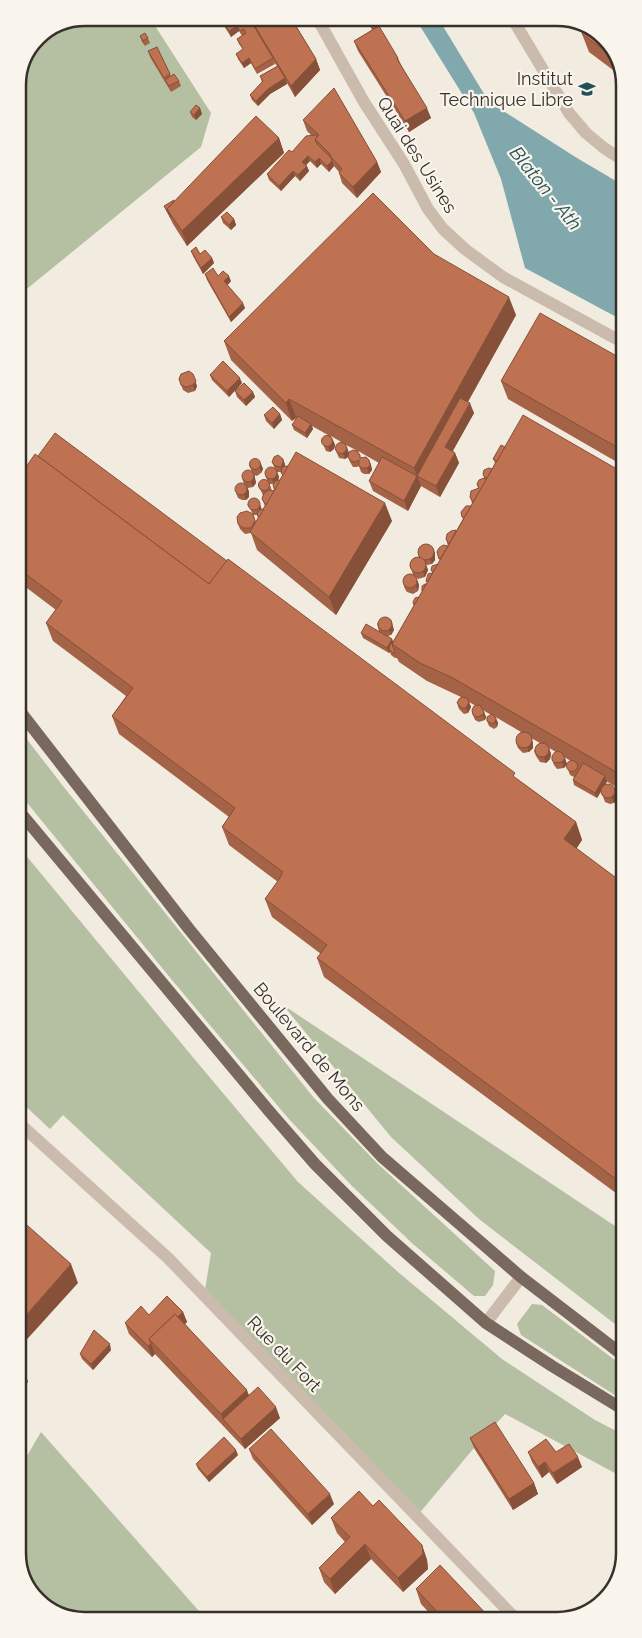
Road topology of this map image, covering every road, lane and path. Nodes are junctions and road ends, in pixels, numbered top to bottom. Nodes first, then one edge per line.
1 (321, 26) edge
2 (517, 26) edge
3 (616, 155) edge
4 (616, 339) edge
5 (26, 719) edge
6 (26, 819) edge
7 (26, 1129) edge
8 (521, 1277) junction
9 (486, 1322) junction
10 (616, 1350) edge
11 (616, 1405) edge
12 (509, 1612) edge

1 - 4 street, Quai des Usines
2 - 3 street
5 - 8 main road, Boulevard de Mons
6 - 9 main road
7 - 12 street, Rue du Fort
8 - 9 street
8 - 10 main road, Boulevard de Mons
9 - 11 main road

